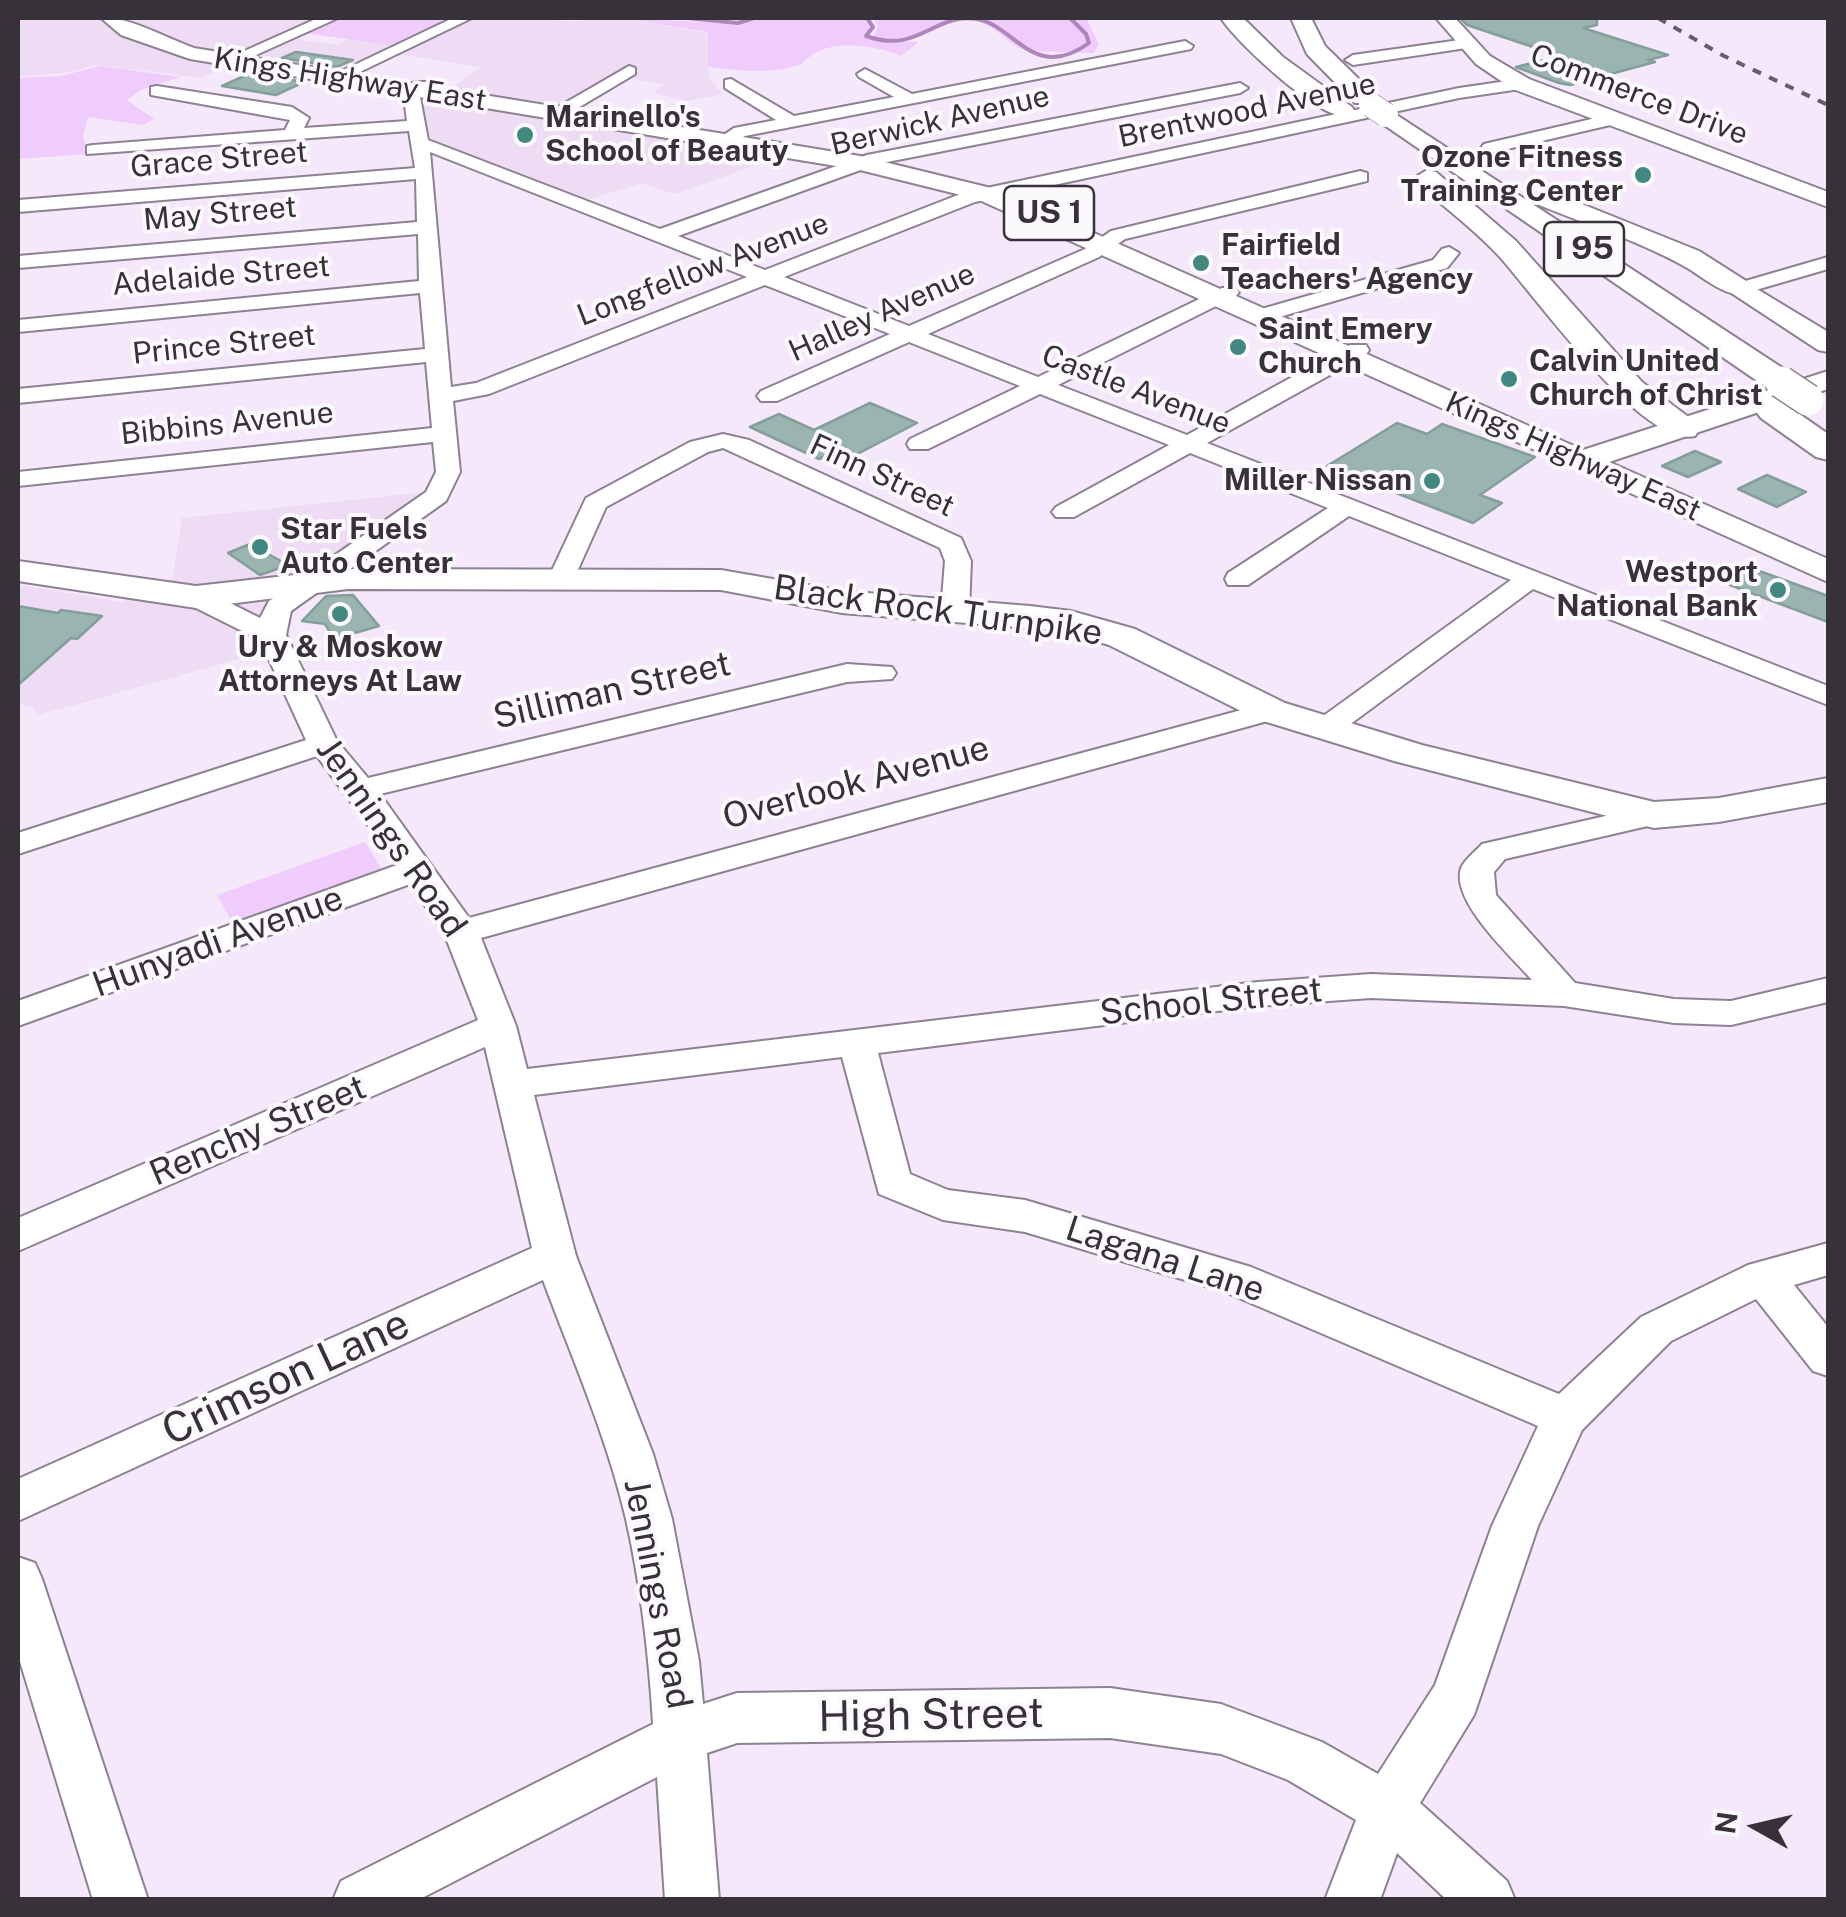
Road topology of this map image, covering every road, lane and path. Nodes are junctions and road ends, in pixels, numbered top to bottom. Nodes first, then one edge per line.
1 (110, 18) edge
2 (128, 18) edge
3 (330, 18) edge
4 (464, 18) edge
5 (1232, 18) edge
6 (1301, 18) edge
7 (1445, 18) edge
8 (1285, 38) dead end
9 (1467, 44) junction
10 (1185, 46) dead end
11 (233, 59) junction
12 (1353, 60) dead end
13 (989, 64) dead end
14 (629, 71) dead end
15 (865, 74) dead end
16 (339, 76) junction
17 (1016, 78) junction
18 (731, 84) dead end
19 (1521, 84) junction
20 (1240, 88) dead end
21 (157, 91) dead end
22 (910, 99) junction
23 (559, 111) junction
24 (1364, 113) junction
25 (1613, 119) junction
26 (791, 122) junction
27 (420, 124) junction
28 (292, 134) junction
29 (728, 139) junction
30 (1490, 148) dead end
31 (93, 150) dead end
32 (866, 161) junction
33 (1360, 178) dead end
34 (994, 193) junction
35 (1828, 200) edge
36 (18, 206) edge
37 (428, 226) junction
38 (660, 236) junction
39 (1104, 243) junction
40 (1449, 253) dead end
41 (18, 262) edge
42 (1828, 262) edge
43 (762, 278) junction
44 (430, 286) junction
45 (1742, 288) junction
46 (1223, 295) junction
47 (1265, 314) junction
48 (18, 326) edge
49 (906, 334) junction
50 (1828, 344) edge
51 (1352, 353) junction
52 (437, 354) junction
53 (1037, 386) junction
54 (18, 396) edge
55 (440, 396) junction
56 (769, 396) dead end
57 (1794, 397) edge
58 (1683, 429) junction
59 (444, 434) junction
60 (1184, 443) junction
61 (920, 444) dead end
62 (1828, 450) edge
63 (1589, 458) junction
64 (18, 480) edge
65 (1346, 508) junction
66 (1065, 512) dead end
67 (1828, 543) edge
68 (18, 571) edge
69 (1828, 572) edge
70 (561, 579) junction
71 (1238, 579) dead end
72 (1530, 579) junction
73 (313, 583) junction
74 (196, 597) junction
75 (956, 610) junction
76 (272, 635) junction
77 (882, 673) dead end
78 (1828, 696) edge
79 (1271, 712) junction
80 (1326, 728) junction
81 (323, 744) junction
82 (361, 789) junction
83 (1828, 790) edge
84 (1654, 814) junction
85 (18, 844) edge
86 (418, 869) junction
87 (461, 932) junction
88 (1828, 990) edge
89 (1564, 994) junction
90 (18, 1014) edge
91 (498, 1026) junction
92 (857, 1043) junction
93 (514, 1084) junction
94 (18, 1235) edge
95 (555, 1256) junction
96 (1828, 1259) edge
97 (1763, 1277) junction
98 (1828, 1358) edge
99 (1565, 1416) junction
100 (18, 1501) edge
101 (18, 1579) edge
102 (682, 1736) junction
103 (1388, 1808) junction
104 (122, 1900) edge
105 (360, 1900) edge
106 (692, 1900) edge
107 (1352, 1900) edge
108 (1488, 1900) edge

1 - 11 main road, Kings Highway East / US 1
2 - 11 main road, Kings Highway East / US 1
3 - 11 street
4 - 16 street
5 - 24 highway, I 95
6 - 24 highway
7 - 9 main road, Commerce Drive
8 - 24 highway, I 95
9 - 12 street
9 - 19 main road, Commerce Drive
10 - 17 street
11 - 16 main road, Kings Highway East / US 1
13 - 17 street
14 - 23 street
15 - 22 street
16 - 27 main road, Kings Highway East / US 1
17 - 22 street
18 - 26 street
19 - 25 main road, Commerce Drive
19 - 34 street, Brentwood Avenue
20 - 32 street, Berwick Avenue
21 - 28 street
22 - 26 street
23 - 27 main road, Kings Highway East / US 1
23 - 29 main road, Kings Highway East / US 1
24 - 45 highway
24 - 57 highway, I 95
24 - 58 highway
25 - 30 street
25 - 35 main road, Commerce Drive
26 - 29 street
27 - 28 street
27 - 36 street, Grace Street
27 - 37 street
27 - 38 street, Castle Avenue
28 - 31 street
29 - 32 main road, Kings Highway East / US 1
32 - 34 main road, Kings Highway East / US 1
32 - 38 street, Berwick Avenue
33 - 39 street, Halley Avenue
34 - 39 main road, Kings Highway East / US 1
34 - 43 street, Longfellow Avenue
37 - 41 street, May Street
37 - 44 street
38 - 43 street, Castle Avenue
39 - 46 main road, Kings Highway East / US 1
39 - 49 street, Halley Avenue
40 - 47 street
42 - 45 street
43 - 49 street, Castle Avenue
43 - 55 street, Longfellow Avenue
44 - 48 street, Adelaide Street
44 - 52 street
45 - 50 main road
46 - 47 main road, Kings Highway East / US 1
46 - 53 street
47 - 51 main road, Kings Highway East / US 1
49 - 53 street, Castle Avenue
49 - 56 street, Halley Avenue
51 - 60 street
51 - 63 main road, Kings Highway East / US 1
52 - 54 street, Prince Street
52 - 55 street
53 - 60 street, Castle Avenue
53 - 61 street
55 - 59 street
57 - 58 main road
57 - 62 highway, I 95
58 - 63 main road
59 - 64 street, Bibbins Avenue
59 - 73 street
60 - 65 street, Castle Avenue
60 - 66 street
63 - 67 main road, Kings Highway East / US 1
63 - 69 main road, Kings Highway East / US 1
65 - 71 street
65 - 72 street, Castle Avenue
68 - 74 main road, Black Rock Turnpike
70 - 73 main road, Black Rock Turnpike
70 - 75 main road, Black Rock Turnpike
70 - 75 street, Finn Street
72 - 78 street, Castle Avenue
72 - 80 street
73 - 74 main road, Black Rock Turnpike
73 - 76 street
74 - 76 street
75 - 79 main road, Black Rock Turnpike
76 - 81 street, Jennings Road
77 - 82 street, Silliman Street
79 - 80 main road, Black Rock Turnpike
79 - 87 street, Overlook Avenue
80 - 84 main road, Black Rock Turnpike
81 - 82 street, Jennings Road
81 - 85 street
82 - 86 street, Jennings Road
83 - 84 main road, Black Rock Turnpike
84 - 89 street
86 - 87 street, Jennings Road
86 - 90 street, Hunyadi Avenue
87 - 91 street, Jennings Road
88 - 89 street, School Street
89 - 92 street, School Street
91 - 93 street, Jennings Road
91 - 94 street, Renchy Street
92 - 93 street, School Street
92 - 99 street, Lagana Lane
93 - 95 street, Jennings Road
95 - 100 street, Crimson Lane
95 - 102 street, Jennings Road
96 - 97 street
97 - 98 street
97 - 99 street
99 - 103 street
101 - 104 street
102 - 103 street, High Street
102 - 105 street, High Street
102 - 106 street, Jennings Road
103 - 107 street
103 - 108 street, High Street

